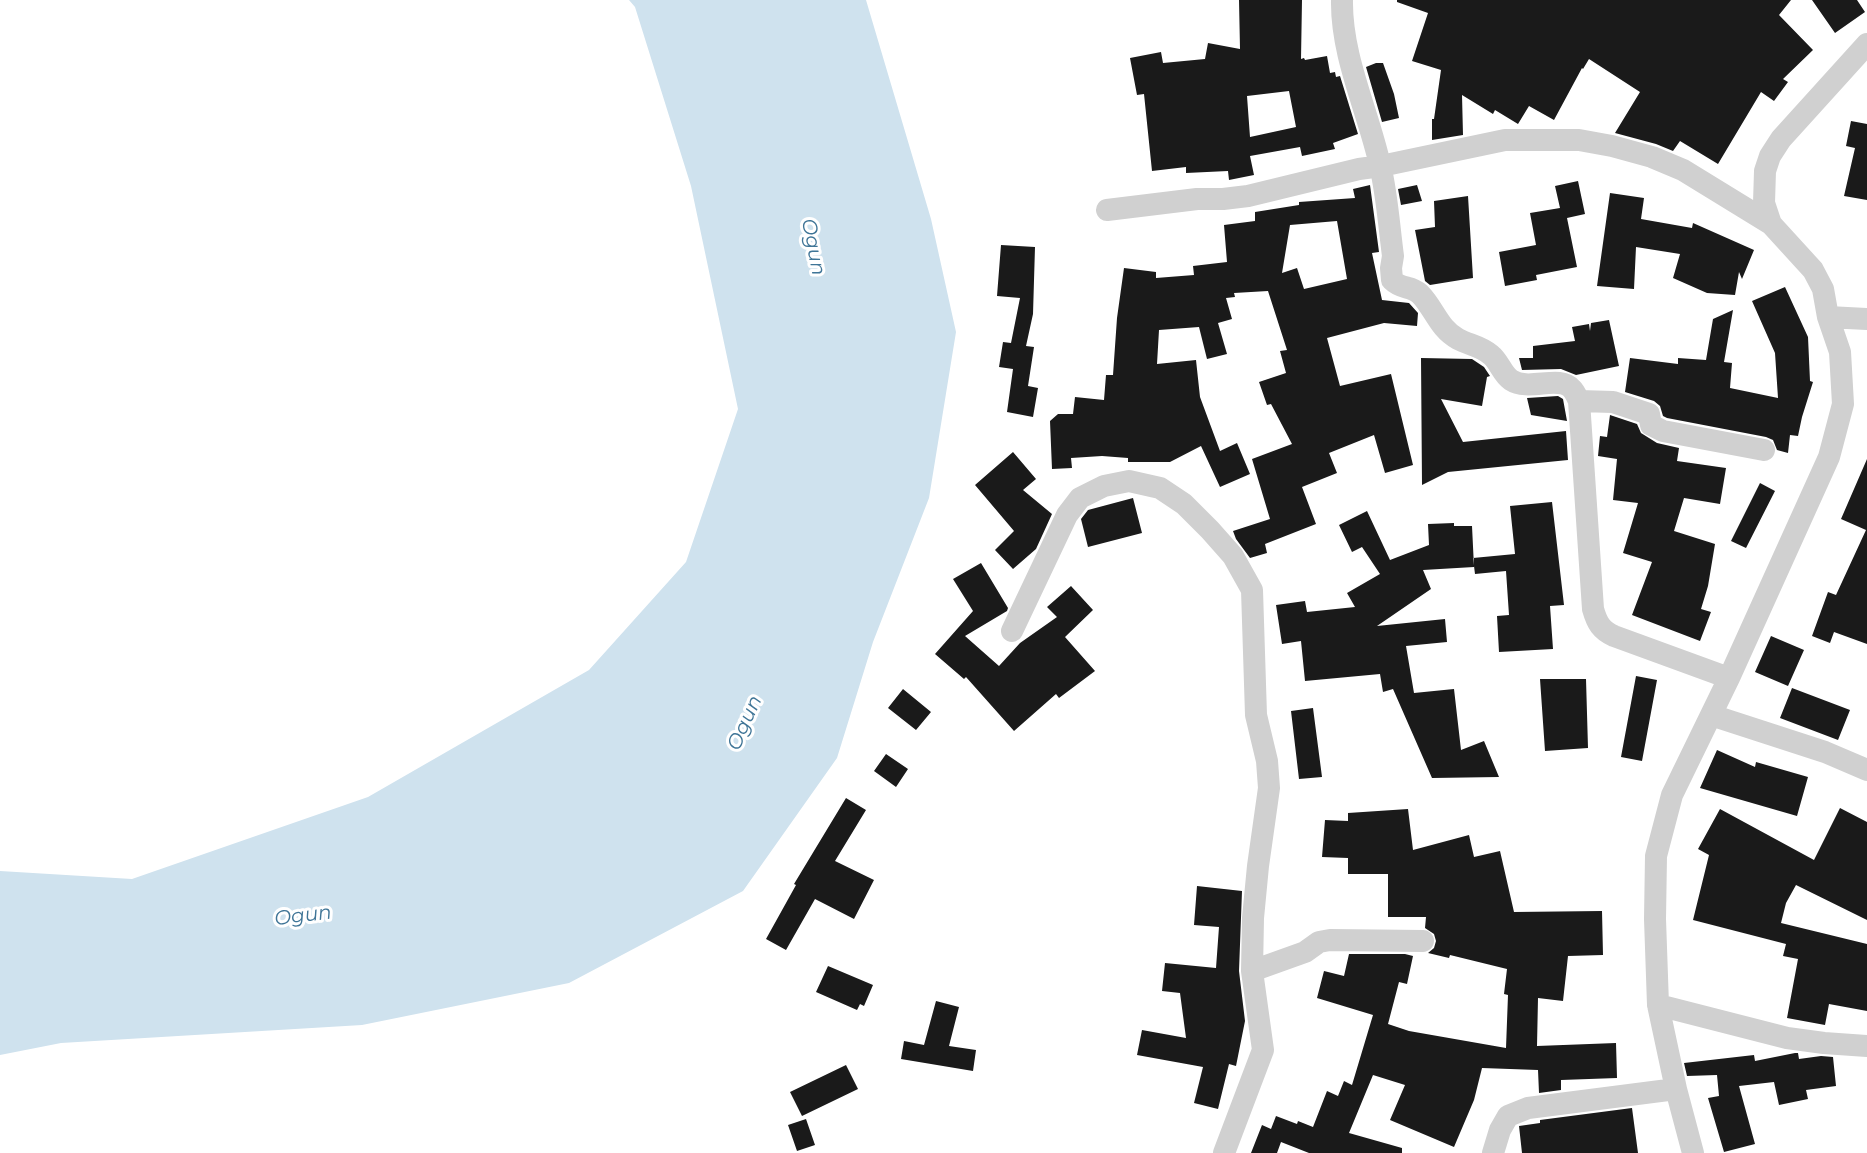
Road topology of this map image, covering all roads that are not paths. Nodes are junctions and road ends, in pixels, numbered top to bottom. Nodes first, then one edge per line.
1 (1342, 0) edge
2 (1867, 44) edge
3 (1381, 166) junction
4 (1107, 210) dead end
5 (1771, 224) junction
6 (1828, 317) junction
7 (1867, 319) edge
8 (1579, 401) junction
9 (1764, 450) dead end
10 (1012, 631) dead end
11 (1729, 678) junction
12 (1711, 715) junction
13 (1867, 770) edge
14 (1423, 941) dead end
15 (1252, 970) junction
16 (1658, 1005) junction
17 (1867, 1046) edge
18 (1676, 1089) junction
19 (1224, 1153) edge
20 (1493, 1153) edge
21 (1693, 1153) edge

1 - 3 street
2 - 5 street
3 - 4 street
3 - 5 street
3 - 8 street
5 - 6 street
6 - 7 street
6 - 11 street
8 - 9 street
8 - 11 street
10 - 15 street
11 - 12 street
12 - 13 street
12 - 16 street
14 - 15 street
15 - 19 street
16 - 17 street
16 - 18 street
18 - 20 street
18 - 21 street

